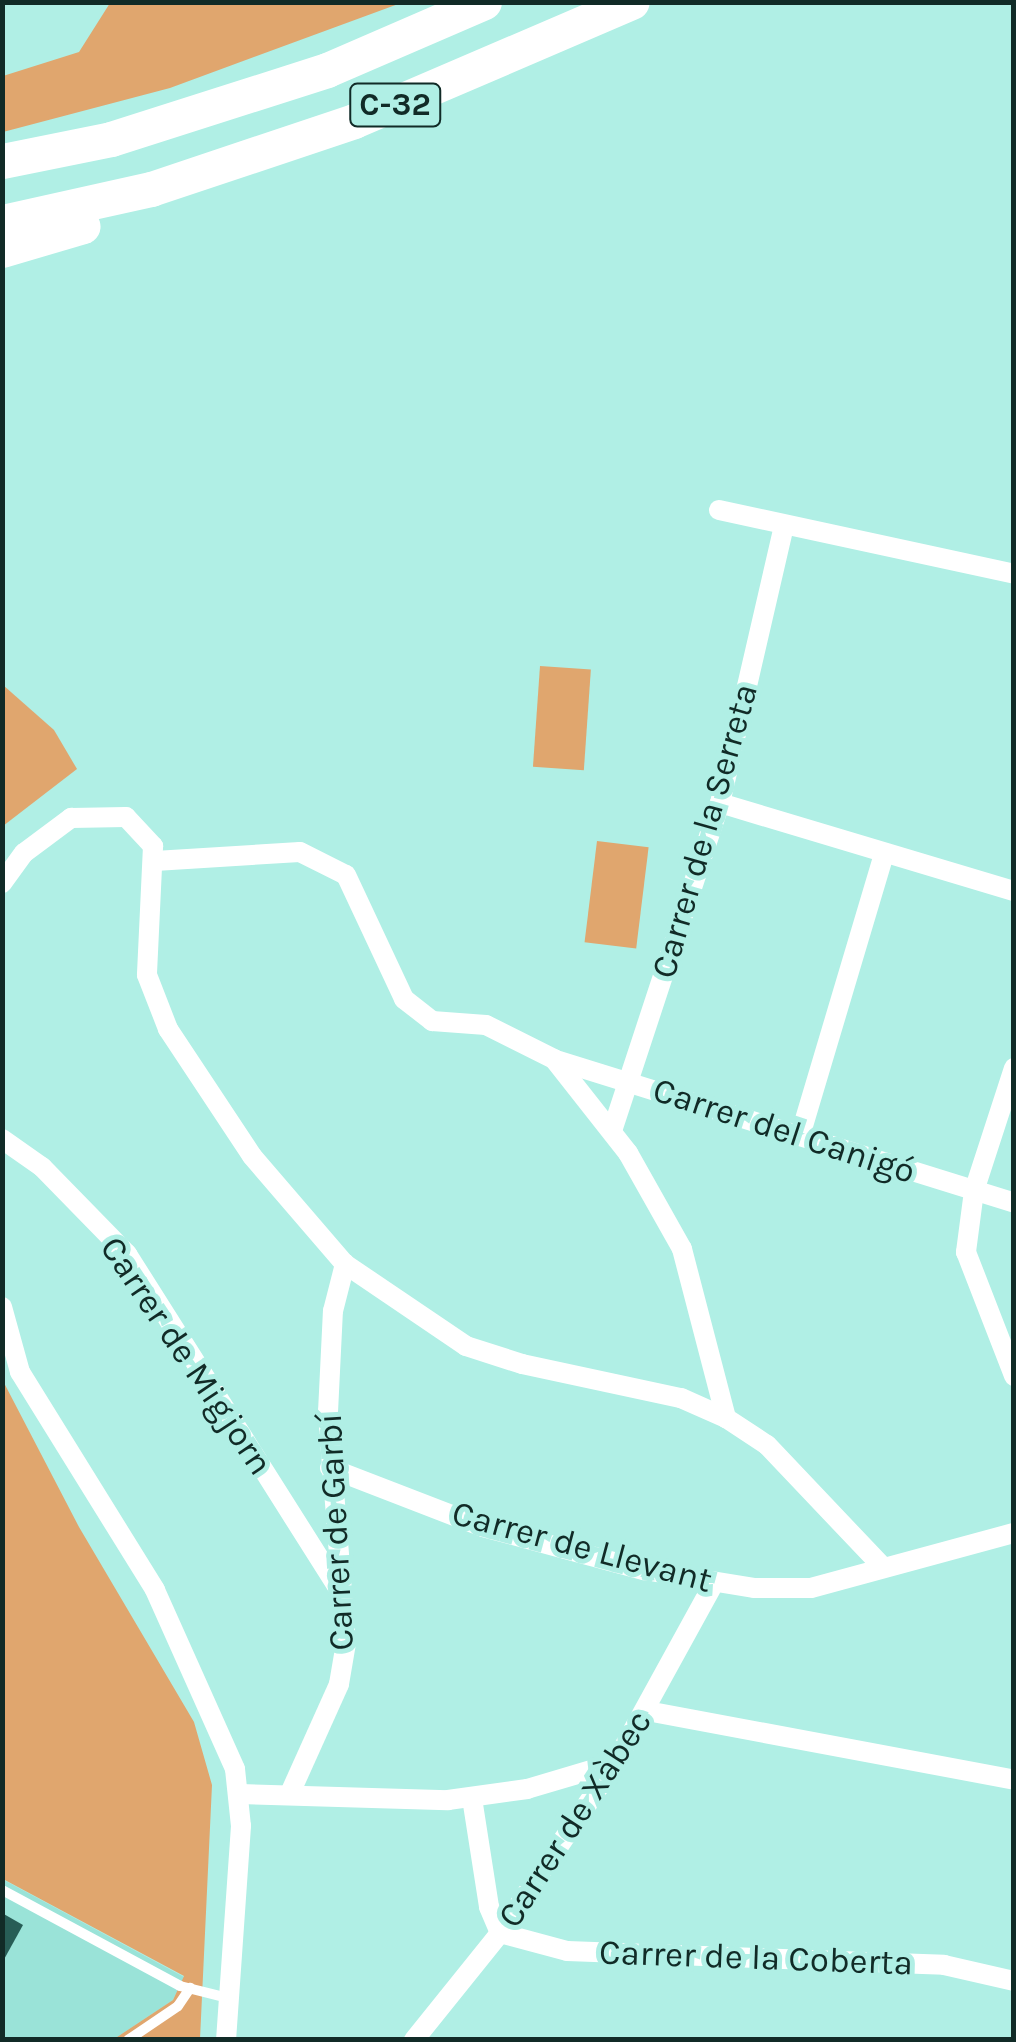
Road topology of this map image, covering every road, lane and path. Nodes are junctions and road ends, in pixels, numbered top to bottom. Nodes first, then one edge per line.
1 (484, 2) edge
2 (632, 2) edge
3 (2, 161) edge
4 (151, 189) junction
5 (2, 222) edge
6 (2, 250) edge
7 (719, 510) dead end
8 (784, 526) junction
9 (1014, 574) edge
10 (720, 803) junction
11 (884, 855) junction
12 (154, 861) junction
13 (2, 883) edge
14 (1014, 891) edge
15 (554, 1059) junction
16 (1014, 1068) edge
17 (632, 1082) junction
18 (612, 1131) junction
19 (800, 1136) junction
20 (2, 1139) edge
21 (974, 1191) junction
22 (1014, 1203) edge
23 (345, 1264) junction
24 (2, 1307) edge
25 (1014, 1376) edge
26 (726, 1418) junction
27 (330, 1468) junction
28 (1014, 1533) edge
29 (880, 1564) junction
30 (714, 1584) junction
31 (343, 1596) junction
32 (647, 1711) junction
33 (615, 1763) junction
34 (1014, 1780) edge
35 (291, 1791) junction
36 (240, 1794) junction
37 (472, 1798) junction
38 (2, 1890) edge
39 (500, 1934) junction
40 (1014, 1981) edge
41 (190, 1988) junction
42 (228, 1998) junction
43 (128, 2040) edge
44 (226, 2040) edge
45 (414, 2040) edge

1 - 3 highway, C-32
2 - 4 highway, C-32
4 - 5 highway, C-32
4 - 6 highway
7 - 8 street
8 - 9 street
8 - 10 street, Carrer de la Serreta
10 - 11 street
10 - 17 street, Carrer de la Serreta
11 - 14 street
11 - 19 street
12 - 13 street
12 - 15 street
12 - 23 street
15 - 17 street, Carrer del Canigó
15 - 18 street
16 - 21 street
17 - 18 street, Carrer de la Serreta
17 - 19 street, Carrer del Canigó
18 - 26 street
19 - 21 street, Carrer del Canigó
20 - 31 street, Carrer de Migjorn
21 - 22 street, Carrer del Canigó
21 - 25 street
23 - 26 street
23 - 27 street, Carrer de Garbí
24 - 36 street
26 - 29 street
27 - 30 street, Carrer de Llevant
27 - 31 street, Carrer de Garbí
28 - 29 street, Carrer de Llevant
29 - 30 street, Carrer de Llevant
30 - 32 street, Carrer de Xàbec
31 - 35 street, Carrer de Garbí
32 - 33 street, Carrer de Xàbec
32 - 34 street
33 - 37 street
33 - 39 street, Carrer de Xàbec
35 - 36 street
35 - 37 street
36 - 42 street
37 - 39 street
38 - 41 lane
39 - 40 street, Carrer de la Coberta
39 - 45 street, Carrer de Xàbec
41 - 42 lane
41 - 43 lane
42 - 44 street

